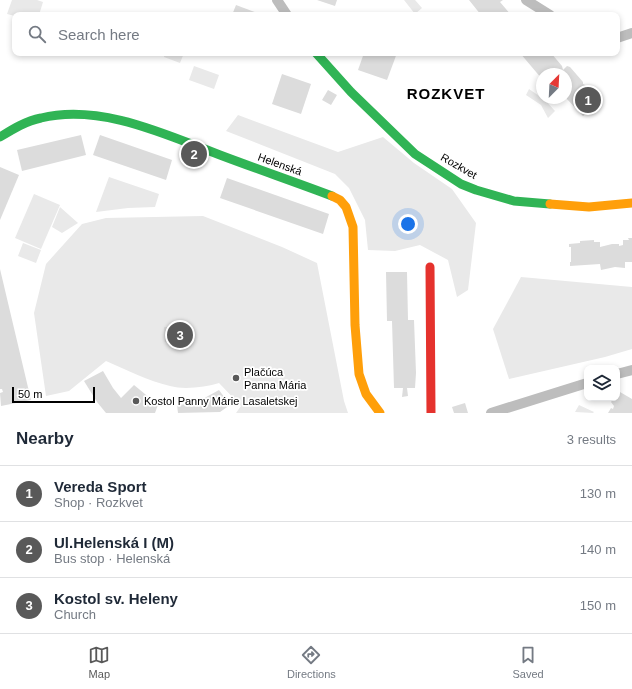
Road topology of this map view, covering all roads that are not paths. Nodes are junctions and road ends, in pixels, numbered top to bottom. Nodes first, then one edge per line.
1 (277, 0) edge
2 (526, 0) edge
3 (285, 12) edge
4 (546, 12) edge
5 (632, 33) edge
6 (620, 37) edge
7 (319, 56) edge
8 (0, 137) edge
9 (632, 203) edge
10 (430, 267) dead end
11 (632, 370) edge
12 (620, 373) edge
13 (584, 384) edge
14 (380, 413) edge
15 (430, 413) edge
16 (491, 413) edge

1 - 3 street
2 - 4 street
5 - 6 street
7 - 9 street, Rozkvet
8 - 14 street, Helenská
10 - 15 street
11 - 12 street
13 - 16 street

